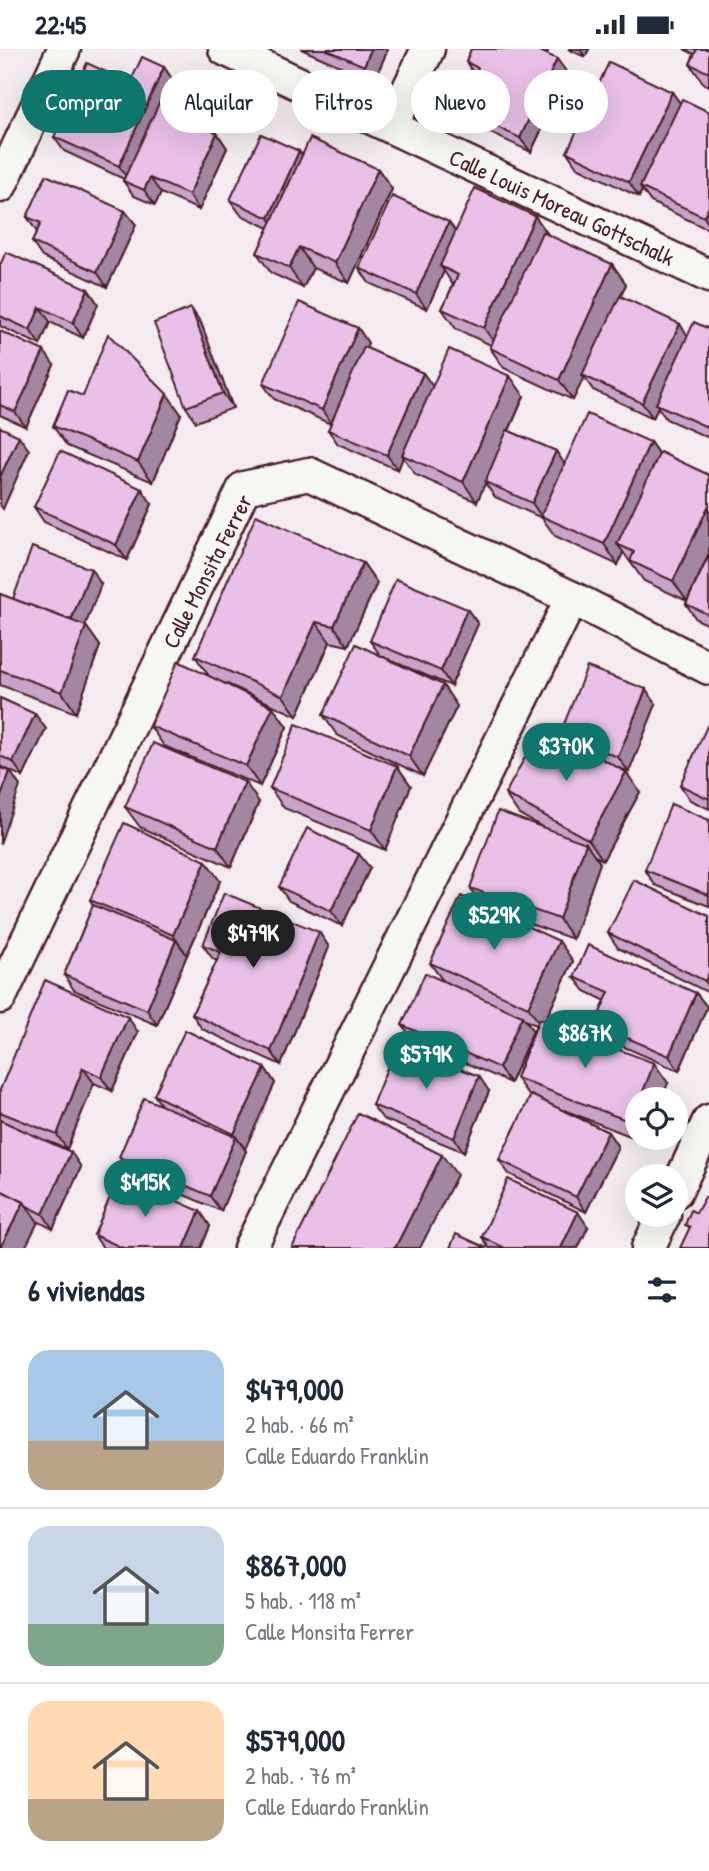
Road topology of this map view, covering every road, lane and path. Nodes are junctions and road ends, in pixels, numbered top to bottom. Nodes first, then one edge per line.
1 (64, 49) edge
2 (225, 49) edge
3 (428, 49) edge
4 (292, 80) edge
5 (397, 114) edge
6 (397, 129) edge
7 (0, 186) edge
8 (709, 276) edge
9 (572, 598) junction
10 (709, 668) edge
11 (0, 997) edge
12 (709, 1122) edge
13 (688, 1166) edge
14 (658, 1227) edge
15 (250, 1248) edge
16 (648, 1248) edge

1 - 7 street
2 - 4 street, Calle Louis Moreau Gottschalk
3 - 5 street
6 - 8 street, Calle Louis Moreau Gottschalk
9 - 10 street, Calle Monsita Ferrer
9 - 11 street, Calle Monsita Ferrer
9 - 15 street
12 - 13 street
14 - 16 street

